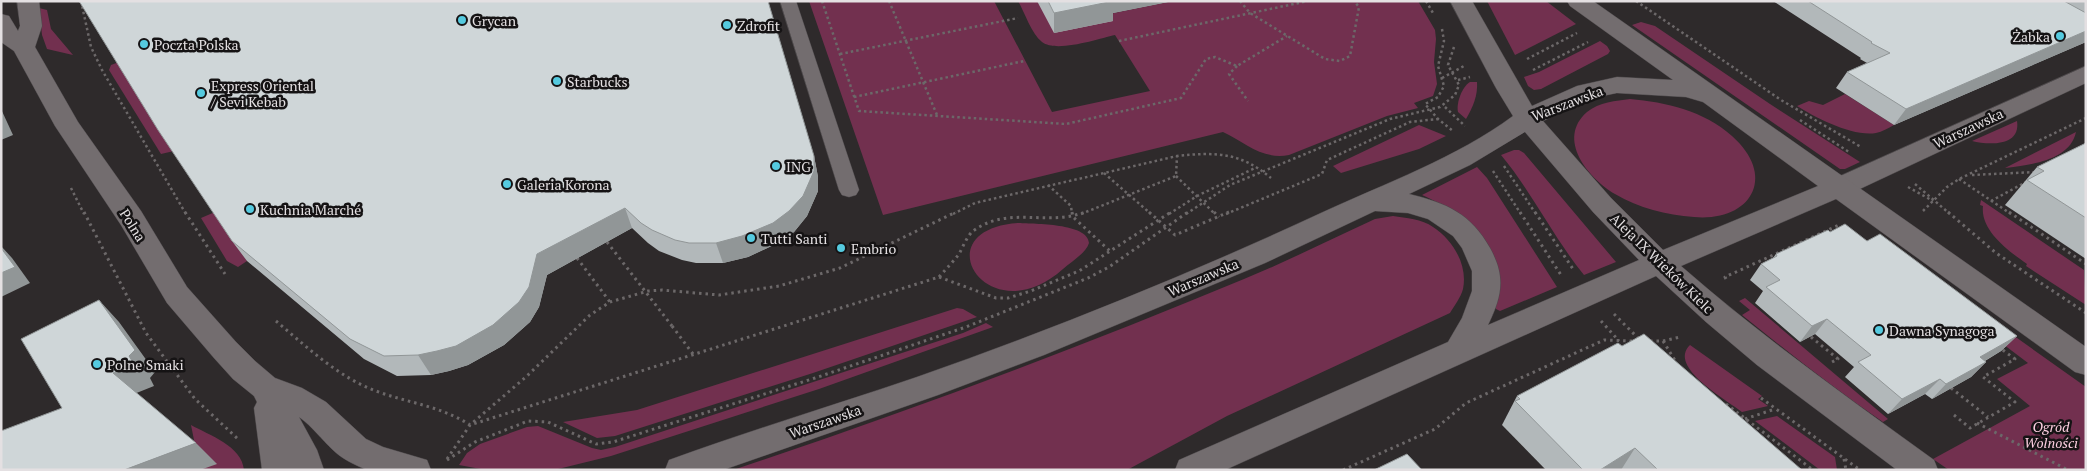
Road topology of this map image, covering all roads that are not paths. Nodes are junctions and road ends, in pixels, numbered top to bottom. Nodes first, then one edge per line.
1 (28, 1) edge
2 (788, 1) edge
3 (1461, 1) edge
4 (1578, 1) edge
5 (1, 21) edge
6 (23, 47) junction
7 (2086, 74) edge
8 (1715, 97) junction
9 (1527, 118) junction
10 (1838, 188) junction
11 (849, 190) dead end
12 (1373, 202) junction
13 (1659, 263) junction
14 (1458, 352) junction
15 (2086, 363) edge
16 (265, 387) junction
17 (350, 456) edge
18 (430, 466) edge
19 (278, 470) edge
20 (308, 470) edge
21 (681, 470) edge
22 (1192, 470) edge
23 (1922, 470) edge

1 - 6 main road
2 - 11 lane
3 - 9 main road, Aleja IX Wieków Kielc
4 - 8 main road
5 - 6 main road, Polna
6 - 16 main road, Polna
7 - 10 main road, Warszawska
8 - 9 main road, Warszawska
8 - 10 main road
9 - 12 main road, Warszawska
9 - 13 main road, Aleja IX Wieków Kielc
10 - 13 main road, Warszawska
10 - 15 main road
12 - 14 main road
12 - 21 main road, Warszawska
13 - 14 main road, Warszawska
13 - 23 main road, Aleja IX Wieków Kielc
14 - 22 main road, Warszawska
16 - 17 main road, Polna
16 - 19 main road
16 - 20 main road, Polna
17 - 18 main road, Polna

